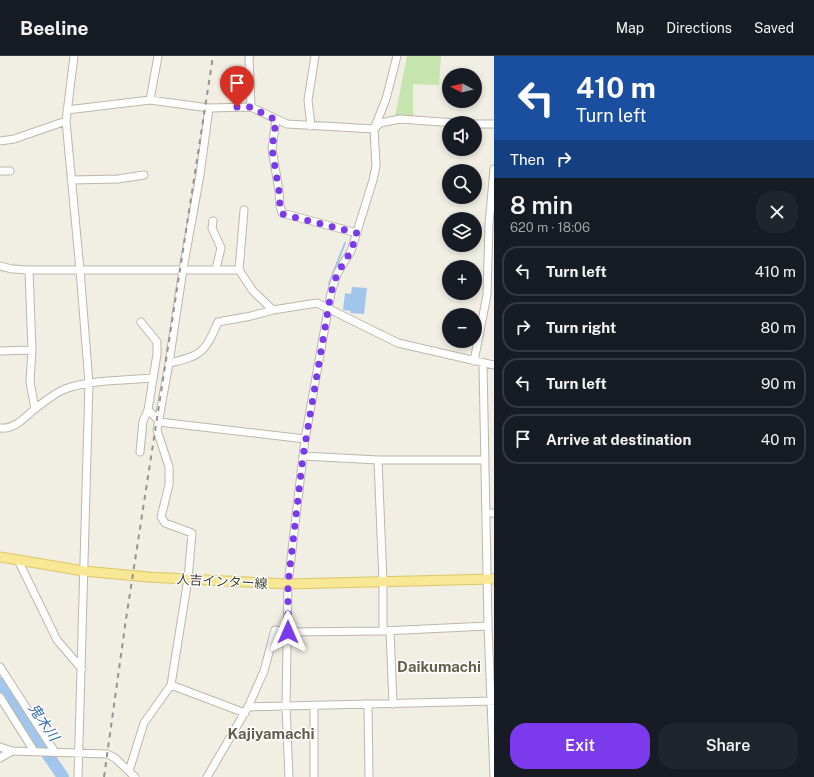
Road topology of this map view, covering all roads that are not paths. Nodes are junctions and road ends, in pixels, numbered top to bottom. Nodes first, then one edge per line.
1 (74, 56) edge
2 (158, 56) edge
3 (250, 56) edge
4 (315, 56) edge
5 (397, 56) edge
6 (150, 100) junction
7 (251, 107) junction
8 (209, 108) junction
9 (67, 110) junction
10 (276, 120) junction
11 (66, 121) junction
12 (442, 122) edge
13 (482, 124) edge
14 (494, 124) edge
15 (312, 126) junction
16 (374, 129) junction
17 (0, 141) edge
18 (494, 169) edge
19 (0, 171) edge
20 (10, 171) dead end
21 (144, 175) dead end
22 (72, 180) junction
23 (244, 210) dead end
24 (213, 221) dead end
25 (491, 224) edge
26 (357, 233) junction
27 (0, 266) edge
28 (182, 269) junction
29 (216, 269) junction
30 (29, 270) junction
31 (80, 270) junction
32 (239, 270) junction
33 (328, 308) junction
34 (273, 310) junction
35 (141, 322) dead end
36 (0, 350) edge
37 (32, 350) junction
38 (474, 361) junction
39 (169, 363) junction
40 (483, 363) junction
41 (494, 365) edge
42 (153, 378) junction
43 (89, 383) junction
44 (35, 409) junction
45 (148, 410) junction
46 (159, 422) junction
47 (0, 428) edge
48 (305, 439) junction
49 (140, 452) dead end
50 (303, 456) junction
51 (378, 460) junction
52 (485, 460) junction
53 (494, 513) edge
54 (486, 514) junction
55 (0, 557) edge
56 (18, 560) junction
57 (84, 571) junction
58 (188, 579) junction
59 (491, 580) edge
60 (383, 582) junction
61 (288, 584) junction
62 (488, 626) junction
63 (387, 631) junction
64 (288, 632) junction
65 (0, 667) edge
66 (82, 669) junction
67 (171, 685) junction
68 (0, 697) edge
69 (492, 701) edge
70 (368, 704) junction
71 (393, 704) junction
72 (286, 706) junction
73 (314, 706) junction
74 (247, 710) junction
75 (0, 747) edge
76 (12, 751) junction
77 (34, 752) junction
78 (56, 752) junction
79 (79, 756) junction
80 (0, 758) edge
81 (129, 771) junction
82 (78, 777) edge
83 (135, 777) edge
84 (207, 777) edge
85 (289, 777) edge
86 (314, 777) edge
87 (369, 777) edge
88 (494, 777) edge

1 - 9 street
2 - 6 street
3 - 7 street
4 - 15 street
5 - 16 street
6 - 8 street
6 - 9 street
7 - 8 street
7 - 10 street
8 - 28 street
9 - 11 street
10 - 15 street
10 - 26 street
11 - 17 street
11 - 22 street
12 - 16 street
13 - 14 street
15 - 16 street
16 - 26 street
18 - 25 street
19 - 20 street
21 - 22 street
22 - 31 street
23 - 32 street
24 - 29 street
25 - 38 street
26 - 33 street
27 - 30 street
28 - 29 street
28 - 31 street
28 - 39 street
29 - 32 street
30 - 31 street
30 - 37 street
31 - 43 street
32 - 34 street
33 - 34 street
33 - 38 street
33 - 48 street
34 - 39 street
35 - 42 street
36 - 37 street
37 - 44 street
38 - 40 street
39 - 46 street
40 - 41 street
40 - 52 street
42 - 43 street
42 - 45 street
43 - 44 street
43 - 57 street
44 - 47 street
45 - 46 street
45 - 49 street
46 - 48 street
46 - 58 street
48 - 50 street
50 - 51 street
50 - 61 street
51 - 52 street
51 - 60 street
52 - 54 street
53 - 54 street
54 - 59 street
55 - 56 main road, 人吉インター線
56 - 57 main road, 人吉インター線
56 - 66 street
57 - 58 main road, 人吉インター線
57 - 66 street
58 - 61 main road, 人吉インター線
58 - 67 street
59 - 60 main road, 人吉インター線
59 - 62 street
60 - 61 main road, 人吉インター線
60 - 63 street
61 - 64 street
62 - 63 street
62 - 69 street
63 - 64 street
63 - 71 street
64 - 72 street
64 - 74 street
65 - 78 street
66 - 79 street
67 - 74 street
67 - 81 street
68 - 77 street
69 - 71 street
69 - 88 street
70 - 71 street
70 - 73 street
70 - 87 street
72 - 73 street
72 - 74 street
72 - 85 street
73 - 86 street
74 - 84 street
75 - 76 street
76 - 77 street
76 - 80 street
77 - 78 street
78 - 79 street
79 - 81 street
79 - 82 street
81 - 83 street

